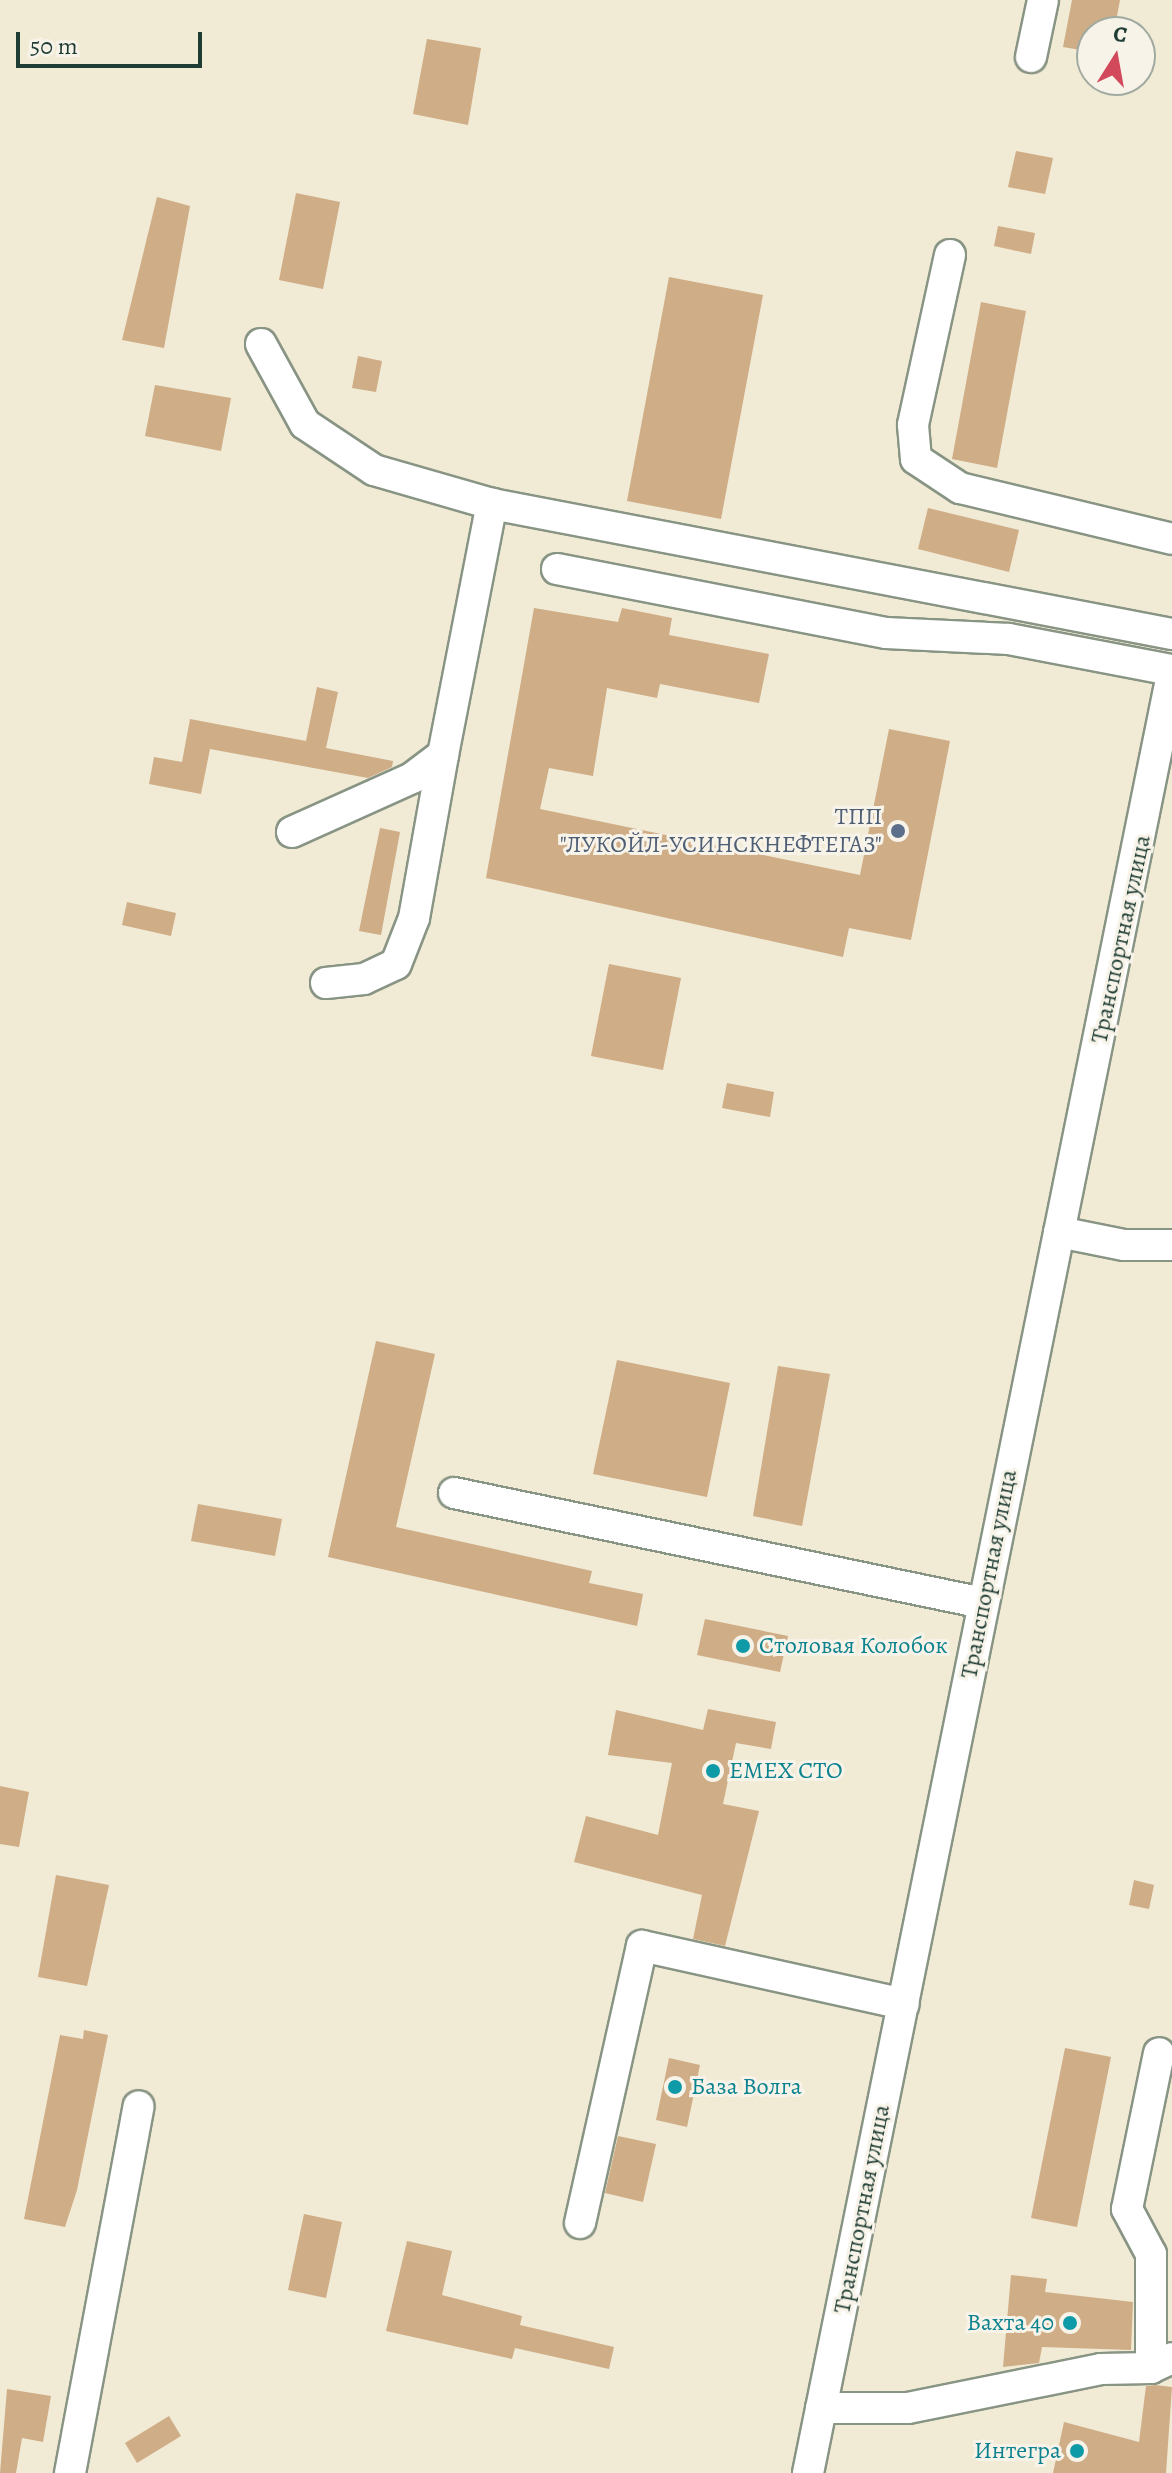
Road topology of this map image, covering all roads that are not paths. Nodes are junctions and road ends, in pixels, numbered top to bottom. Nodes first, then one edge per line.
1 (1043, 0) edge
2 (1031, 57) dead end
3 (950, 255) dead end
4 (261, 344) dead end
5 (492, 504) junction
6 (1172, 539) edge
7 (557, 569) dead end
8 (1172, 634) edge
9 (1172, 672) edge
10 (443, 755) junction
11 (1165, 767) edge
12 (292, 832) dead end
13 (326, 983) dead end
14 (1059, 1232) junction
15 (1172, 1245) edge
16 (454, 1493) dead end
17 (983, 1603) junction
18 (904, 2004) junction
19 (1159, 2053) dead end
20 (139, 2106) dead end
21 (580, 2223) dead end
22 (1162, 2363) edge
23 (821, 2408) junction
24 (70, 2473) edge
25 (808, 2473) edge

1 - 2 street
3 - 6 street
4 - 5 street
5 - 8 street
5 - 10 street
7 - 9 street
9 - 11 street, Транспортная улица
10 - 12 street
10 - 13 street
11 - 14 street, Транспортная улица
14 - 15 street
14 - 17 street, Транспортная улица
16 - 17 street
17 - 18 street, Транспортная улица
18 - 21 street
18 - 23 street, Транспортная улица
19 - 22 street
20 - 24 street
22 - 23 street
23 - 25 street, Транспортная улица

